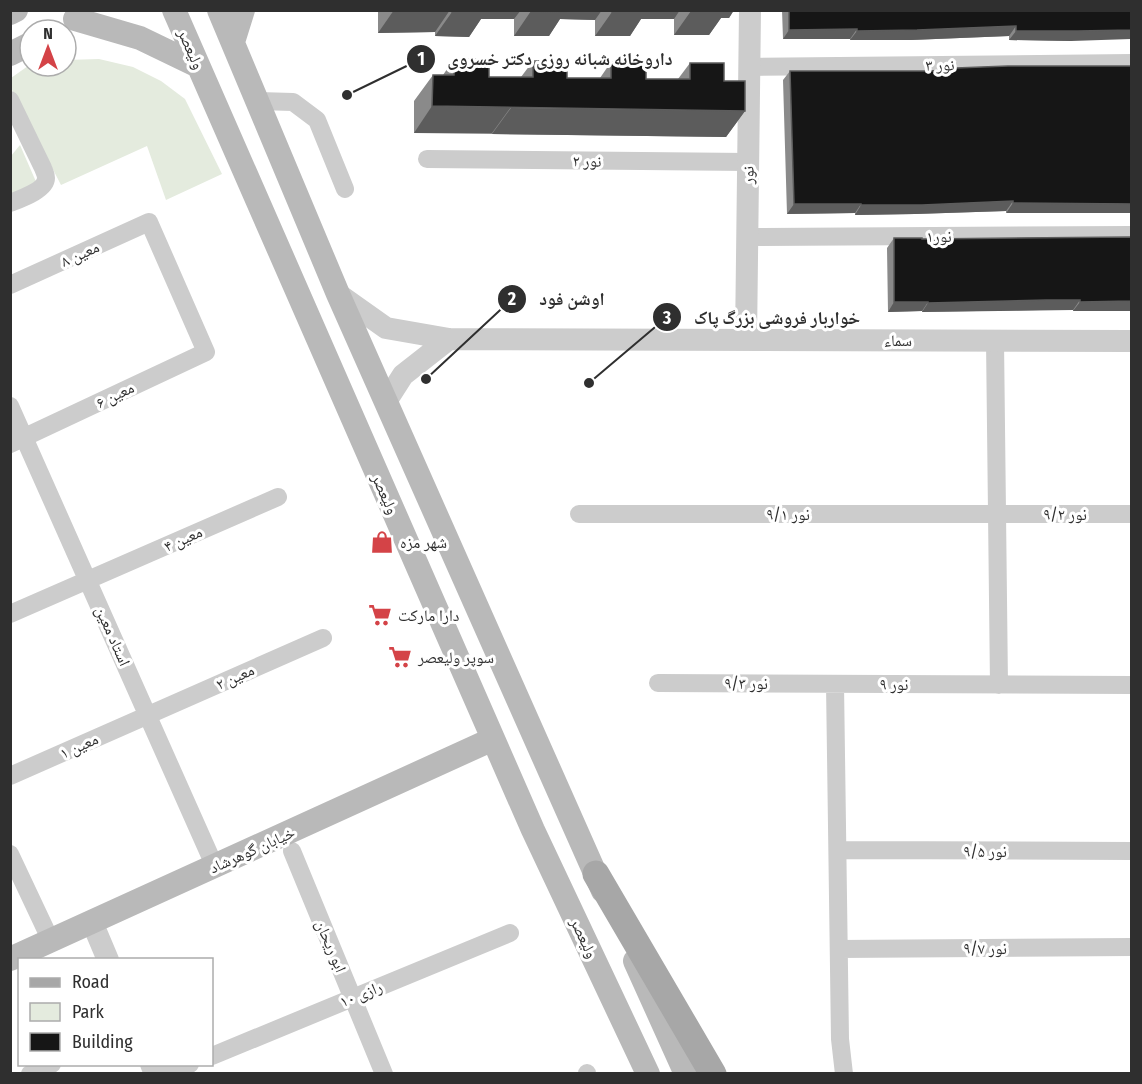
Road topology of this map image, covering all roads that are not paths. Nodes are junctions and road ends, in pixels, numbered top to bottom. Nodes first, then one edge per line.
1 (16, 10) edge
2 (174, 10) edge
3 (219, 10) edge
4 (243, 10) edge
5 (750, 10) edge
6 (10, 14) edge
7 (78, 21) edge
8 (233, 42) junction
9 (1131, 63) edge
10 (198, 66) junction
11 (749, 67) junction
12 (10, 100) edge
13 (258, 101) junction
14 (426, 159) dead end
15 (748, 162) junction
16 (345, 189) dead end
17 (10, 203) edge
18 (1131, 234) edge
19 (747, 237) junction
20 (10, 285) edge
21 (338, 294) junction
22 (449, 339) junction
23 (746, 340) junction
24 (995, 340) junction
25 (1131, 341) edge
26 (206, 352) joint
27 (387, 400) junction
28 (10, 406) edge
29 (18, 441) edge
30 (278, 497) dead end
31 (579, 514) dead end
32 (998, 514) junction
33 (1131, 514) edge
34 (88, 580) junction
35 (10, 614) edge
36 (323, 638) dead end
37 (658, 683) dead end
38 (835, 684) junction
39 (999, 685) junction
40 (1131, 685) edge
41 (148, 715) junction
42 (493, 739) junction
43 (10, 776) edge
44 (837, 850) junction
45 (292, 851) dead end
46 (1131, 851) edge
47 (10, 854) edge
48 (215, 867) junction
49 (596, 874) junction
50 (93, 922) junction
51 (510, 933) dead end
52 (51, 941) junction
53 (1131, 947) edge
54 (838, 949) junction
55 (107, 958) edge
56 (10, 959) edge
57 (353, 998) junction
58 (213, 1056) edge
59 (50, 1066) edge
60 (188, 1066) edge
61 (30, 1074) edge
62 (168, 1074) edge
63 (384, 1074) edge
64 (648, 1074) edge
65 (686, 1074) edge
66 (713, 1074) edge
67 (844, 1074) edge

1 - 6 main road
2 - 10 main road, ولیعصر
3 - 8 main road
4 - 8 main road
5 - 11 street, نور
7 - 10 main road
8 - 13 main road
9 - 11 street, نور ۳
10 - 42 main road, ولیعصر
11 - 15 street, نور
12 - 17 street
13 - 16 street
13 - 21 main road
14 - 15 street, نور ۲
15 - 19 street, نور
18 - 19 street, نور۱
19 - 23 street, نور
20 - 26 street, معین ۸
21 - 22 street, سماء
21 - 27 main road
22 - 23 street, سماء
22 - 27 street
23 - 24 street, سماء
24 - 25 street, سماء
24 - 32 street
26 - 29 street, معین ۶
27 - 49 main road
28 - 29 street, استاد معین
29 - 34 street, استاد معین
30 - 34 street, معین ۴
31 - 32 street, نور ۹/۱
32 - 33 street, نور ۹/۲
32 - 39 street
34 - 35 street, معین ۴
34 - 41 street, استاد معین
36 - 41 street, معین ۲
37 - 38 street, نور ۹/۳
38 - 39 street, نور ۹
38 - 44 street
39 - 40 street, نور ۹
41 - 43 street, معین ۱
41 - 48 street, استاد معین
42 - 48 main road, خیابان گوهرشاد
42 - 64 main road, ولیعصر
44 - 46 street, نور ۹/۵
44 - 54 street
45 - 57 street, ابو ریحان
47 - 52 street
48 - 50 main road, خیابان گوهرشاد
49 - 65 main road
49 - 66 main road
50 - 52 main road, خیابان گوهرشاد
50 - 55 street
51 - 57 street, رازی ۱۰
52 - 56 main road, خیابان گوهرشاد
53 - 54 street, نور ۹/۷
54 - 67 street
57 - 58 street, رازی ۱۰
57 - 63 street, ابو ریحان
59 - 61 street
60 - 62 street

